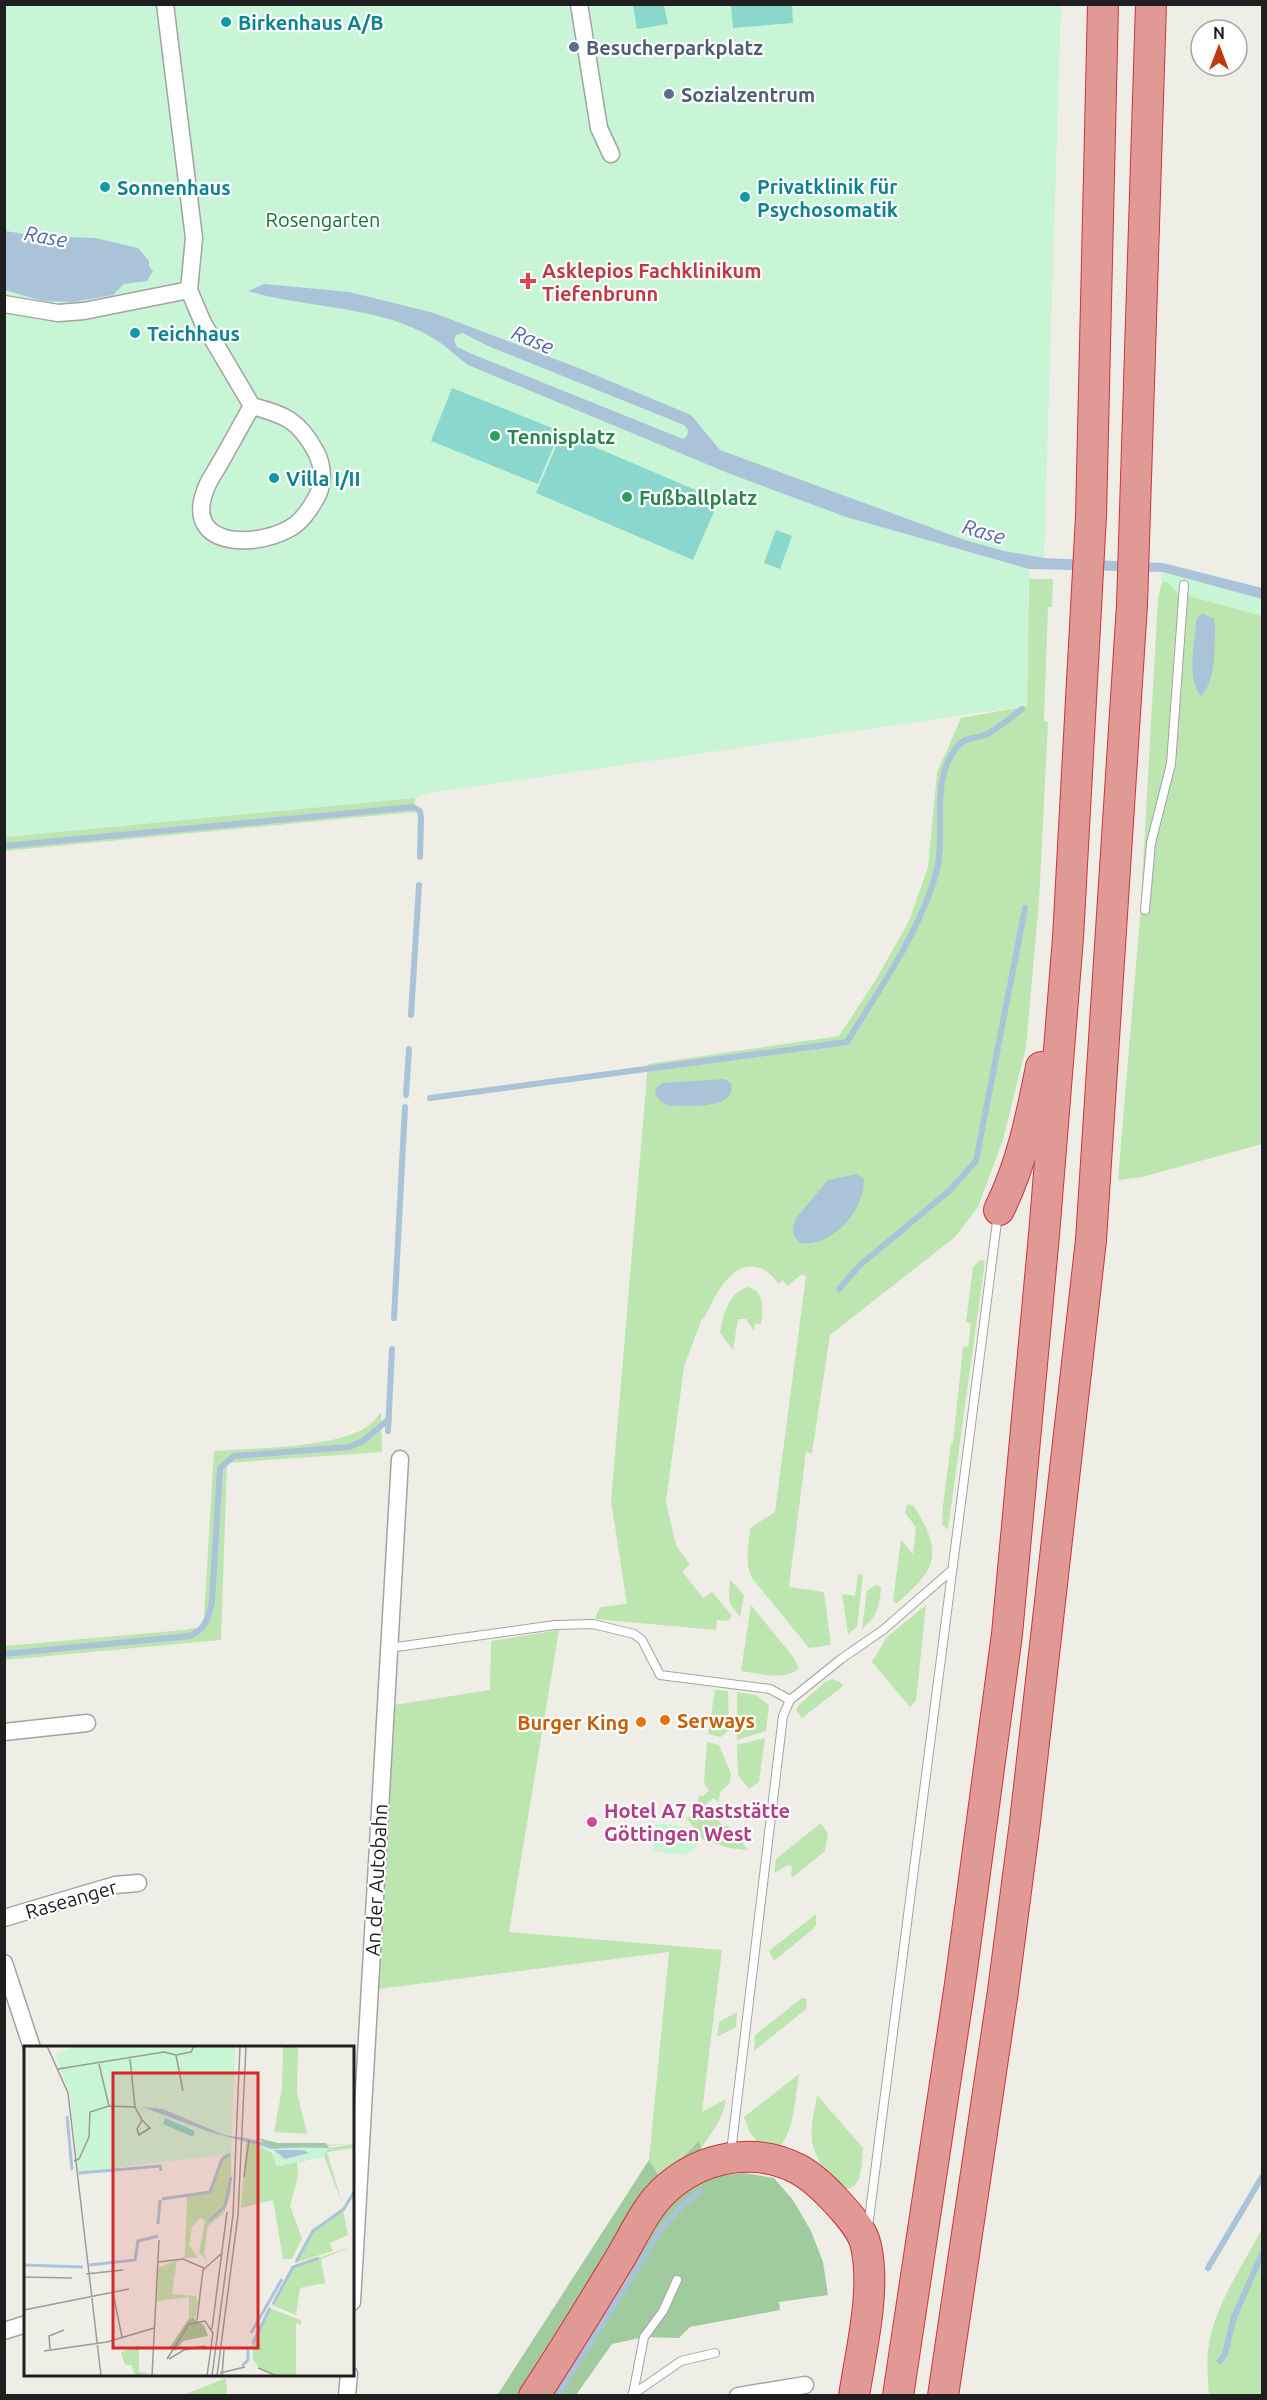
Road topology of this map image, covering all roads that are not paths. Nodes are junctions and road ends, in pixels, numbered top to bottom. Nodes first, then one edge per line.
1 (165, 4) edge
2 (579, 4) edge
3 (1102, 4) edge
4 (1151, 4) edge
5 (610, 154) dead end
6 (189, 290) junction
7 (4, 304) edge
8 (252, 406) junction
9 (1184, 585) dead end
10 (1145, 910) dead end
11 (1068, 938) junction
12 (999, 1210) joint
13 (400, 1459) dead end
14 (952, 1570) junction
15 (389, 1648) junction
16 (790, 1700) junction
17 (87, 1723) dead end
18 (4, 1732) edge
19 (138, 1883) dead end
20 (4, 1918) edge
21 (4, 1963) edge
22 (31, 2046) edge
23 (730, 2157) junction
24 (355, 2225) edge
25 (866, 2244) junction
26 (354, 2251) edge
27 (677, 2280) dead end
28 (960, 2281) junction
29 (24, 2325) edge
30 (4, 2331) edge
31 (715, 2353) dead end
32 (349, 2376) edge
33 (805, 2385) dead end
34 (632, 2395) edge
35 (347, 2396) edge
36 (534, 2396) edge
37 (738, 2396) edge
38 (854, 2396) edge
39 (898, 2396) edge
40 (943, 2396) edge
41 (965, 2396) edge

1 - 6 street
2 - 5 street
3 - 11 highway
4 - 28 highway
6 - 7 street
6 - 8 street
8 - 8 street
9 - 10 lane
11 - 12 highway
11 - 39 highway
12 - 14 lane
13 - 15 street, An der Autobahn
14 - 16 lane
14 - 25 lane
15 - 16 lane
15 - 24 street, An der Autobahn
16 - 23 lane
17 - 18 street
19 - 20 street, Raseanger
21 - 22 street
23 - 25 highway
23 - 36 highway
24 - 26 street, An der Autobahn
25 - 38 highway
27 - 34 lane
28 - 40 highway
28 - 41 highway
29 - 30 street
31 - 34 lane
32 - 35 street
33 - 37 street

